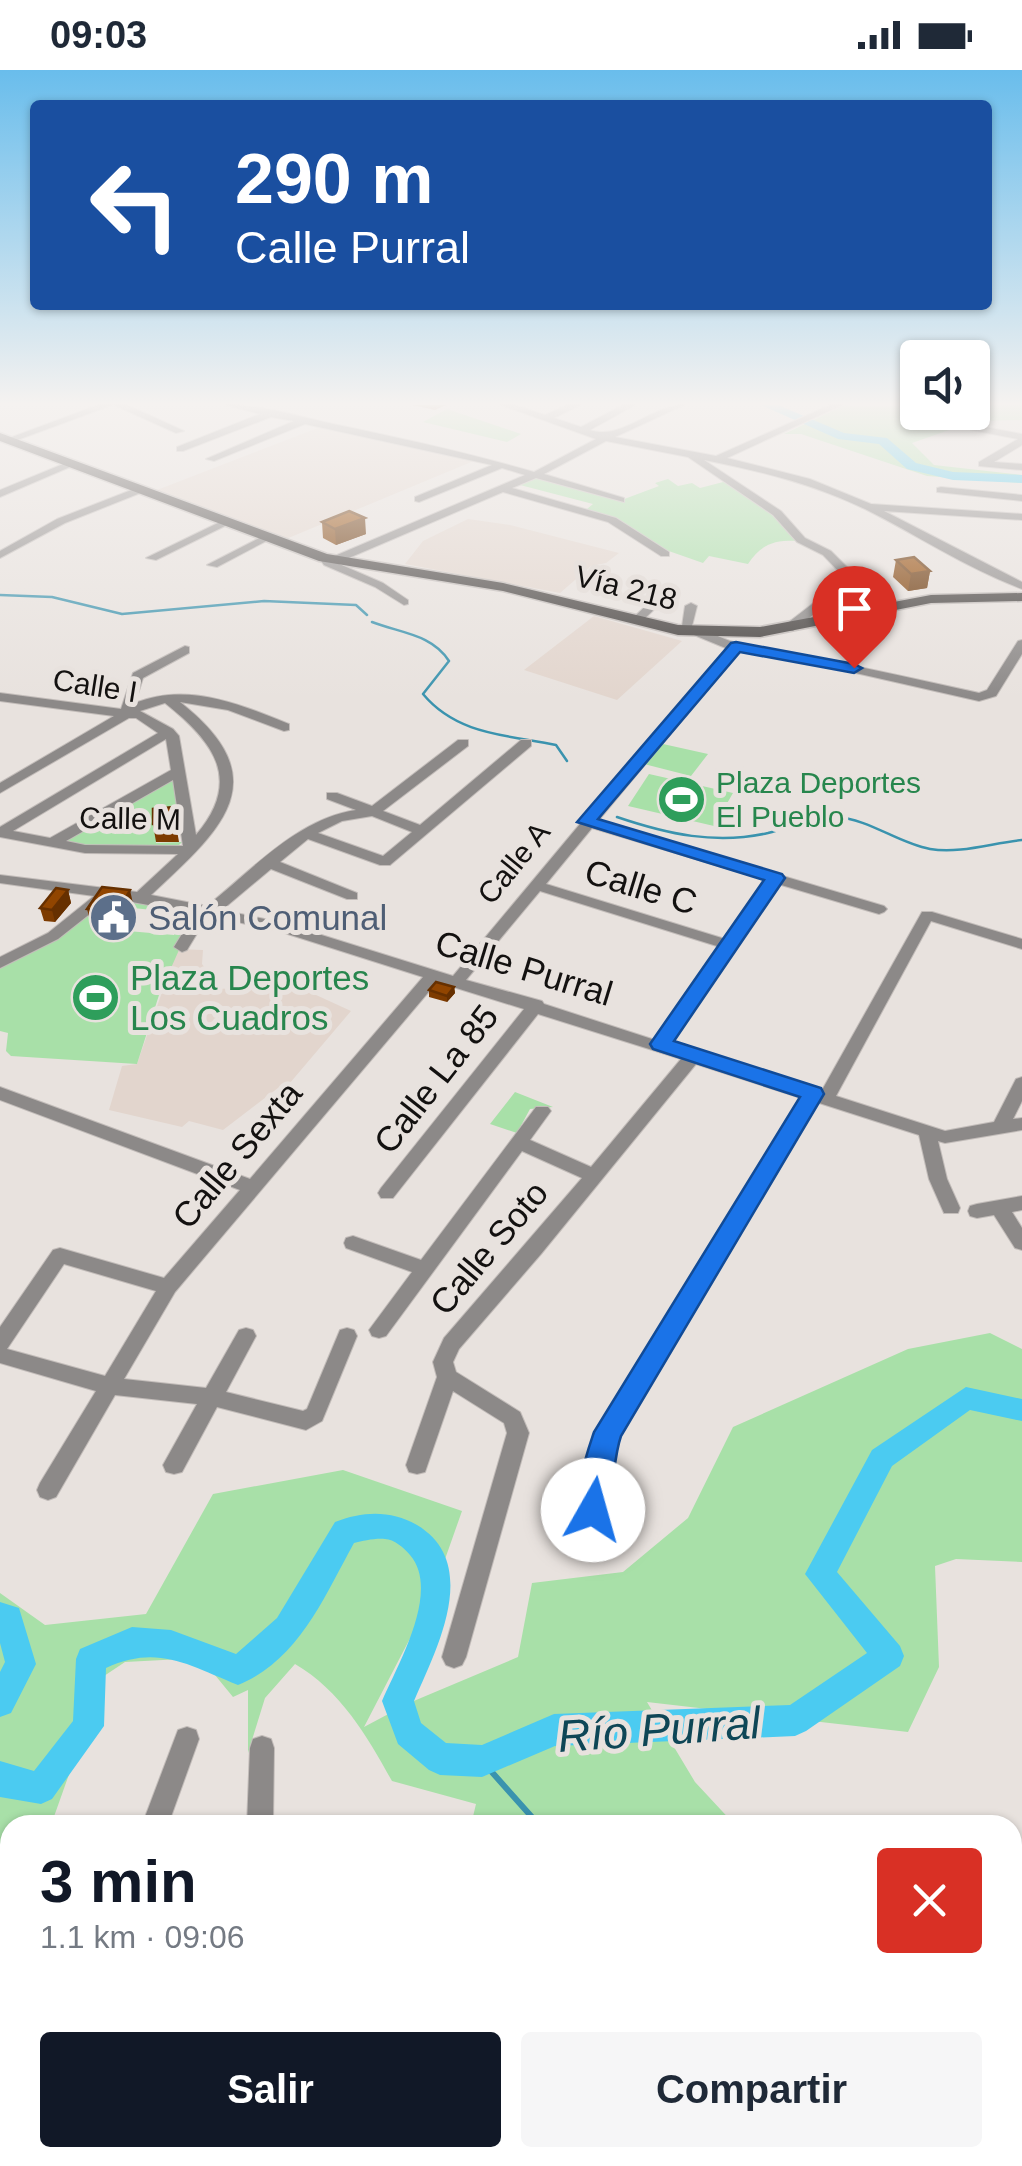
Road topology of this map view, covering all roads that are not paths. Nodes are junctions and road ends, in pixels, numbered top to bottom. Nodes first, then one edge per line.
1 (108, 503) edge
2 (173, 503) edge
3 (469, 503) edge
4 (552, 503) edge
5 (761, 503) edge
6 (858, 503) edge
7 (866, 506) junction
8 (1022, 517) edge
9 (226, 523) junction
10 (42, 530) junction
11 (267, 538) junction
12 (0, 541) edge
13 (665, 554) dead end
14 (0, 555) edge
15 (152, 558) dead end
16 (329, 559) junction
17 (213, 564) dead end
18 (1019, 591) edge
19 (660, 598) dead end
20 (404, 602) dead end
21 (692, 606) dead end
22 (636, 620) junction
23 (789, 628) junction
24 (692, 631) junction
25 (1022, 644) edge
26 (736, 647) junction
27 (186, 650) dead end
28 (0, 697) edge
29 (166, 697) junction
30 (129, 713) junction
31 (284, 726) dead end
32 (168, 732) junction
33 (463, 743) dead end
34 (526, 744) dead end
35 (179, 771) junction
36 (0, 789) edge
37 (332, 796) dead end
38 (373, 812) junction
39 (586, 822) junction
40 (422, 830) junction
41 (0, 833) edge
42 (306, 833) junction
43 (52, 843) junction
44 (191, 850) junction
45 (269, 863) junction
46 (776, 878) junction
47 (0, 879) edge
48 (535, 886) junction
49 (105, 894) junction
50 (352, 896) dead end
51 (140, 897) junction
52 (880, 908) dead end
53 (210, 910) junction
54 (1022, 944) edge
55 (729, 945) junction
56 (182, 947) dead end
57 (0, 964) edge
58 (434, 974) junction
59 (457, 981) junction
60 (536, 1005) junction
61 (660, 1044) junction
62 (694, 1054) junction
63 (1022, 1083) edge
64 (0, 1093) edge
65 (820, 1096) junction
66 (542, 1111) dead end
67 (1022, 1124) edge
68 (1001, 1127) junction
69 (927, 1131) junction
70 (519, 1144) junction
71 (593, 1176) junction
72 (253, 1187) junction
73 (387, 1193) dead end
74 (1022, 1203) edge
75 (999, 1207) junction
76 (950, 1208) dead end
77 (977, 1211) dead end
78 (353, 1243) dead end
79 (1022, 1243) edge
80 (423, 1268) junction
81 (168, 1287) junction
82 (379, 1330) dead end
83 (246, 1336) dead end
84 (347, 1336) dead end
85 (0, 1342) edge
86 (0, 1355) edge
87 (447, 1377) junction
88 (110, 1386) junction
89 (212, 1397) junction
90 (174, 1464) dead end
91 (417, 1466) dead end
92 (48, 1490) dead end
93 (597, 1540) dead end
94 (454, 1657) dead end
95 (188, 1738) dead end
96 (262, 1748) dead end
97 (159, 1815) edge
98 (260, 1815) edge

1 - 10 street
2 - 9 main road, Vía 218
3 - 16 street
4 - 13 street
5 - 23 street
6 - 7 street
7 - 8 street
7 - 18 street
9 - 11 main road, Vía 218
9 - 15 street
10 - 12 street
10 - 14 street
11 - 16 main road, Vía 218
11 - 17 street
16 - 20 street
16 - 22 main road, Vía 218
18 - 23 main road, Vía 218
19 - 22 street
21 - 24 street
22 - 24 main road, Vía 218
23 - 24 main road, Vía 218
24 - 26 street
25 - 26 street
26 - 39 street, Calle A
27 - 30 street
28 - 30 street, Calle I
29 - 30 street
29 - 31 street
29 - 44 street, Calle M
30 - 32 street, Calle I
30 - 36 street
32 - 35 street, Calle I
32 - 41 street
33 - 38 street
34 - 40 street
35 - 43 street
35 - 44 street, Calle I
37 - 38 street
38 - 40 street
38 - 42 street
39 - 46 street
39 - 48 street, Calle A
40 - 42 street
41 - 43 street, Calle M
42 - 45 street
43 - 44 street, Calle M
44 - 51 street
45 - 50 street
45 - 53 street
46 - 52 street
46 - 55 street
47 - 49 street, Calle Purral
48 - 55 street, Calle C
48 - 59 street, Calle A
49 - 51 street, Calle Purral
49 - 57 street
51 - 53 street, Calle Purral
53 - 56 street
53 - 58 street, Calle Purral
54 - 65 street
55 - 61 street
58 - 59 street, Calle Purral
58 - 72 street, Calle Sexta
59 - 60 street, Calle Purral
60 - 61 street, Calle Purral
60 - 73 street, Calle La 85
61 - 62 street, Calle Purral
62 - 65 street, Calle Purral
62 - 71 street, Calle Soto
63 - 68 street
64 - 72 street
65 - 69 street, Calle Purral
65 - 93 street
66 - 70 street
67 - 68 street, Calle Purral
68 - 69 street, Calle Purral
69 - 76 street
70 - 71 street
70 - 80 street
71 - 87 street, Calle Soto
72 - 81 street, Calle Sexta
74 - 75 street
75 - 77 street
75 - 79 street
78 - 80 street
80 - 82 street
81 - 85 street
81 - 88 street, Calle Sexta
83 - 89 street
84 - 89 street
86 - 88 street
87 - 91 street, Calle Soto
87 - 94 street
88 - 89 street
88 - 92 street, Calle Sexta
89 - 90 street
95 - 97 street
96 - 98 street

